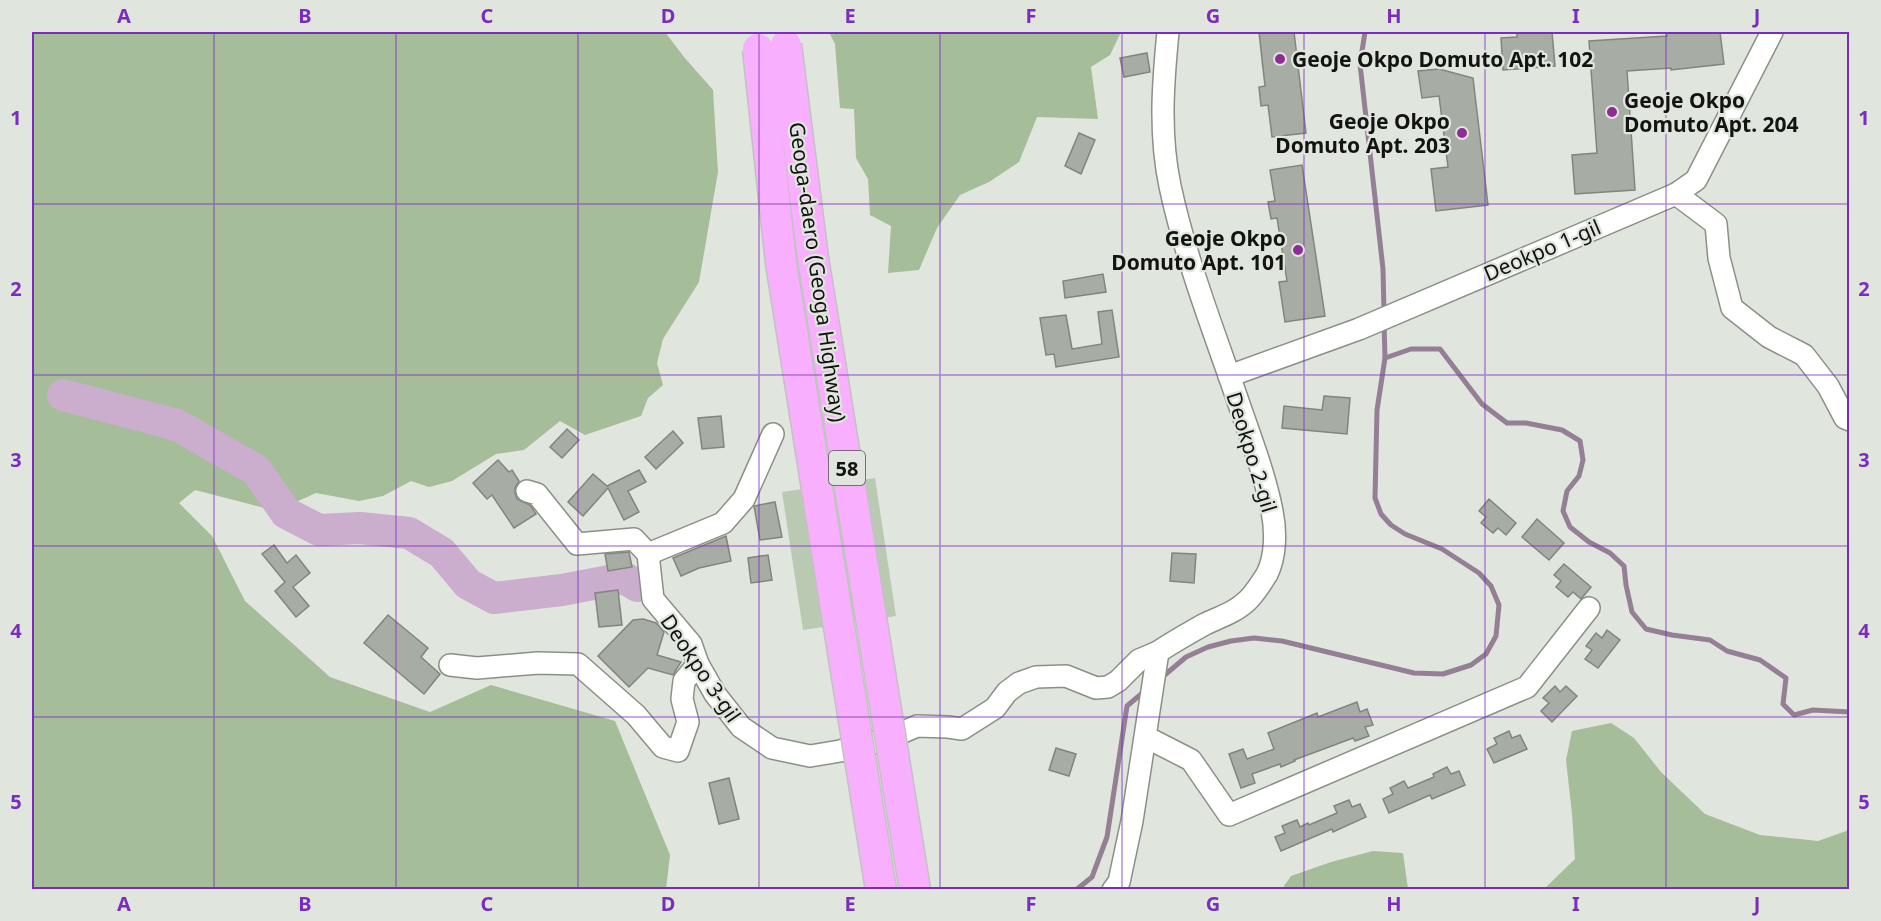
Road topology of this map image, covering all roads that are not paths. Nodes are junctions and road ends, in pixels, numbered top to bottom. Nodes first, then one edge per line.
1 (1168, 32) edge
2 (1772, 32) edge
3 (1676, 194) junction
4 (1229, 376) junction
5 (1850, 420) edge
6 (773, 434) dead end
7 (527, 491) dead end
8 (648, 554) junction
9 (1589, 608) dead end
10 (1158, 652) junction
11 (699, 664) junction
12 (450, 665) dead end
13 (1146, 737) junction
14 (881, 890) edge
15 (915, 890) edge
16 (1113, 890) edge

1 - 4 street, Deokpo 2-gil
2 - 3 street, Deokpo 1-gil
3 - 4 street, Deokpo 1-gil
3 - 5 street
4 - 10 street, Deokpo 2-gil
6 - 8 street
7 - 8 street
8 - 11 street, Deokpo 3-gil
9 - 13 street
10 - 11 street, Deokpo 3-gil
10 - 13 street
11 - 12 street
13 - 16 street
14 - 15 highway, Geoga-daero (Geoga Highway) / 58, bridge

